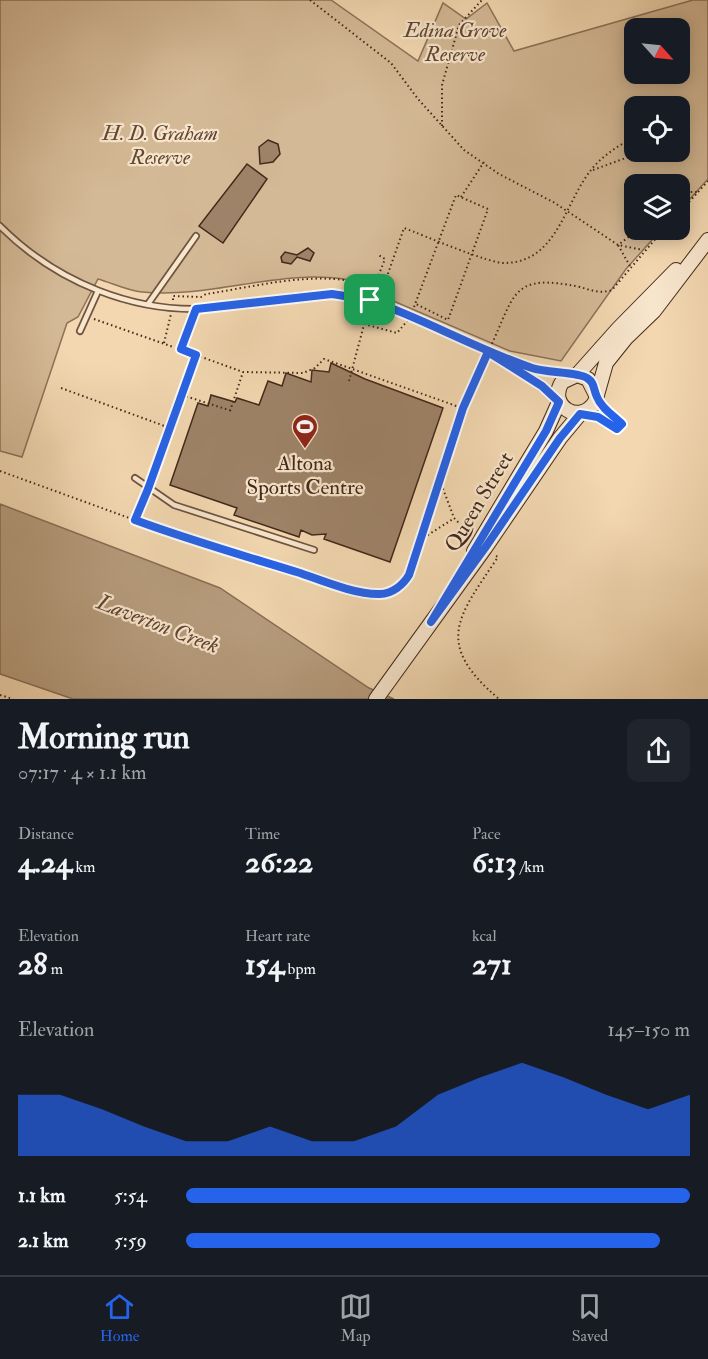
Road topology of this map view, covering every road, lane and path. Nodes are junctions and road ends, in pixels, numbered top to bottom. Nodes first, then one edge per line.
1 (310, 0) edge
2 (482, 0) edge
3 (442, 126) junction
4 (624, 142) edge
5 (624, 159) edge
6 (484, 162) junction
7 (590, 171) junction
8 (708, 181) edge
9 (690, 192) edge
10 (698, 192) junction
11 (462, 197) junction
12 (690, 201) edge
13 (568, 212) junction
14 (0, 226) edge
15 (196, 236) dead end
16 (624, 240) edge
17 (654, 240) edge
18 (708, 240) edge
19 (439, 241) junction
20 (618, 244) junction
21 (644, 250) junction
22 (472, 253) junction
23 (377, 254) dead end
24 (630, 266) junction
25 (374, 287) junction
26 (98, 291) junction
27 (370, 300) junction
28 (148, 304) junction
29 (172, 307) junction
30 (196, 309) junction
31 (411, 315) junction
32 (85, 316) junction
33 (364, 324) junction
34 (80, 331) dead end
35 (164, 343) junction
36 (181, 349) junction
37 (488, 352) junction
38 (196, 355) junction
39 (352, 368) junction
40 (243, 372) junction
41 (574, 375) junction
42 (349, 381) dead end
43 (61, 388) dead end
44 (182, 395) junction
45 (596, 396) junction
46 (558, 401) junction
47 (463, 408) junction
48 (581, 413) junction
49 (170, 428) junction
50 (0, 471) edge
51 (135, 478) dead end
52 (439, 478) junction
53 (148, 489) junction
54 (135, 520) junction
55 (420, 540) junction
56 (314, 550) dead end
57 (498, 557) dead end
58 (431, 622) junction
59 (0, 695) edge
60 (13, 699) edge
61 (376, 699) edge
62 (499, 699) edge

1 - 3 path
2 - 3 path
3 - 6 path
4 - 7 path
5 - 7 path
6 - 11 path
6 - 13 path
7 - 13 path
8 - 10 path
9 - 10 path
10 - 12 path
11 - 19 path
11 - 22 path
13 - 20 path
13 - 22 path
14 - 26 lane
15 - 28 lane
16 - 20 path
17 - 21 path
18 - 41 main road
18 - 45 main road
19 - 22 path
19 - 22 path
19 - 25 path
20 - 21 path
20 - 24 path
21 - 24 path
23 - 25 path
24 - 37 path
25 - 27 path
25 - 29 path
26 - 28 lane
26 - 32 lane
27 - 30 lane
27 - 31 lane
27 - 33 path
28 - 29 lane
29 - 30 lane
29 - 35 path
30 - 36 lane
31 - 33 path
31 - 37 lane
32 - 34 lane
32 - 35 path
33 - 39 path
35 - 36 path
36 - 38 path
37 - 41 lane
37 - 46 lane
37 - 47 path
38 - 40 path
38 - 44 path
39 - 40 path
39 - 42 path
39 - 47 path
40 - 44 path
41 - 45 main road
41 - 46 main road
43 - 49 path
44 - 49 path
45 - 48 main road
45 - 48 lane
46 - 48 main road
46 - 58 main road, Queen Street
47 - 52 path
48 - 58 main road, Queen Street
49 - 53 path
50 - 54 path
51 - 53 lane
52 - 55 path
52 - 55 path
53 - 54 path
53 - 56 lane
54 - 55 path
57 - 62 path
58 - 61 main road, Queen Street
59 - 60 path

